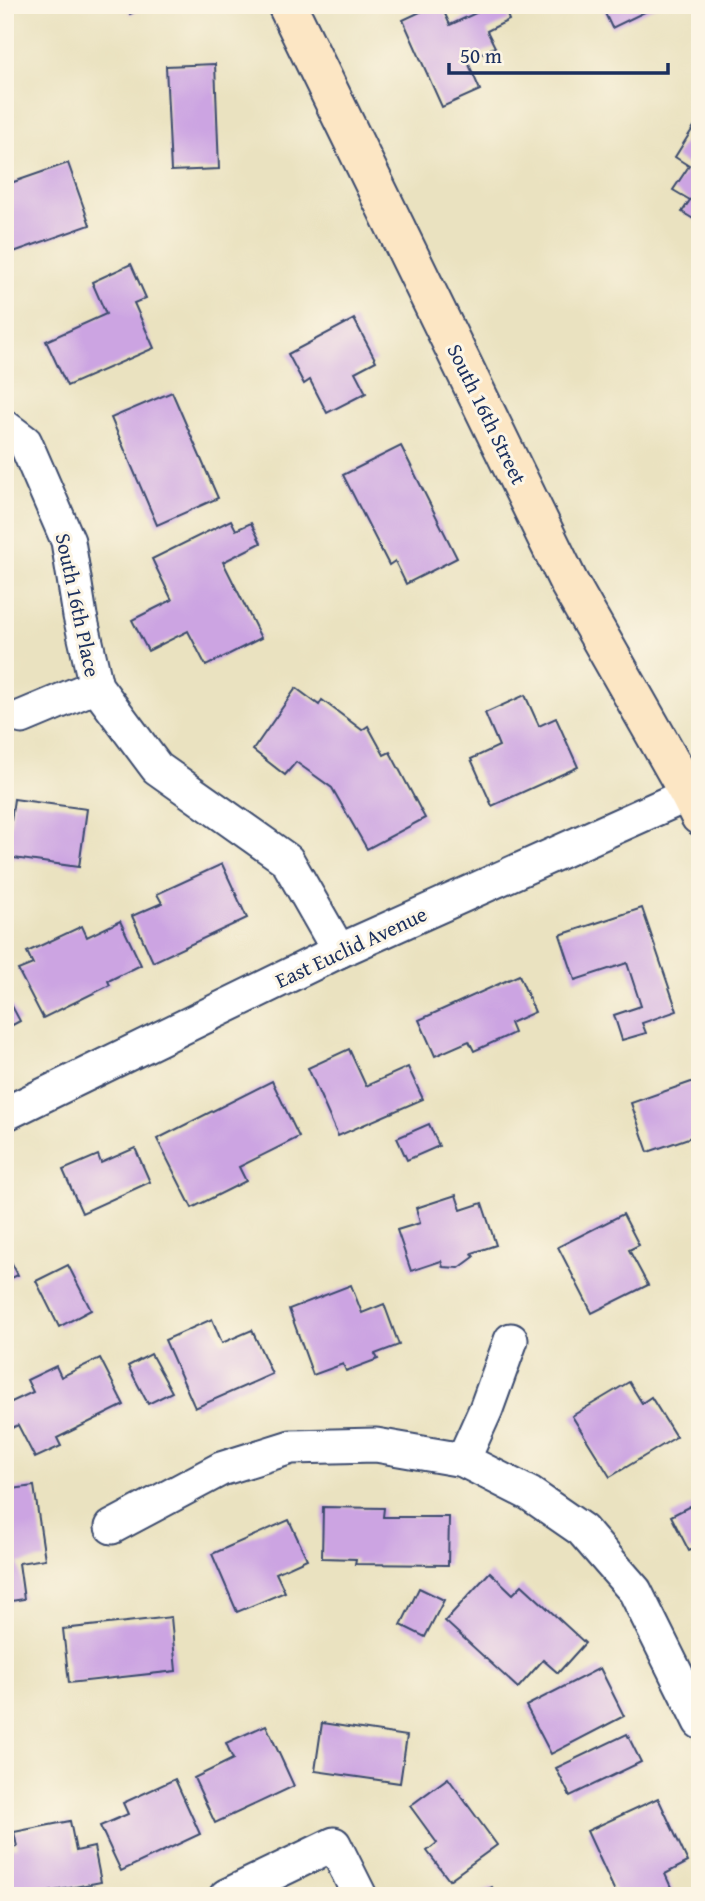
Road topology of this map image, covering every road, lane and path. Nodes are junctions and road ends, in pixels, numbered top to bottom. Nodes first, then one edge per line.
1 (287, 5) edge
2 (5, 427) edge
3 (96, 686) junction
4 (22, 717) dead end
5 (696, 799) edge
6 (339, 951) junction
7 (5, 1114) edge
8 (511, 1340) dead end
9 (463, 1460) junction
10 (112, 1527) dead end
11 (700, 1722) edge
12 (226, 1896) edge
13 (360, 1896) edge

1 - 5 main road, South 16th Street
2 - 3 street, South 16th Place
3 - 4 street
3 - 6 street, South 16th Place
5 - 6 street, East Euclid Avenue
6 - 7 street, East Euclid Avenue
8 - 9 street
9 - 10 street
9 - 11 street
12 - 13 street

